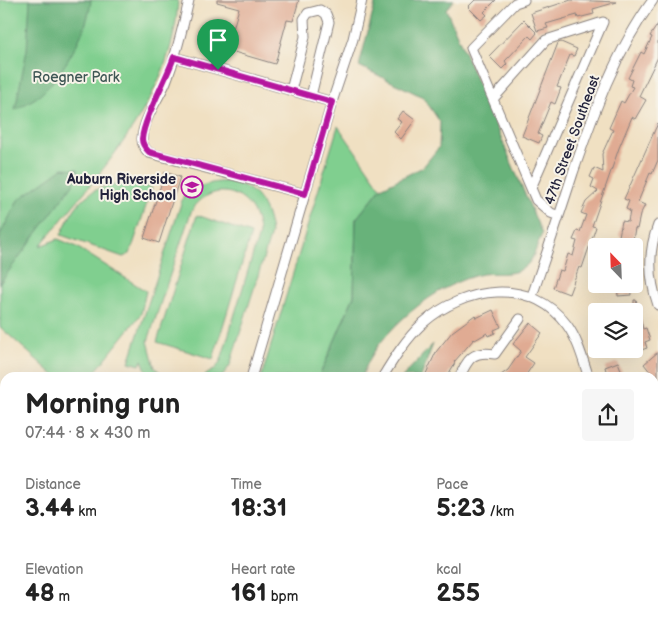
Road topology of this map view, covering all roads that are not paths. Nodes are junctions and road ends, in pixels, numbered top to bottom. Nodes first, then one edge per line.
1 (189, 0) edge
2 (362, 0) edge
3 (524, 0) edge
4 (653, 0) edge
5 (174, 57) junction
6 (291, 90) junction
7 (311, 96) junction
8 (493, 99) junction
9 (332, 102) junction
10 (532, 188) junction
11 (305, 194) junction
12 (559, 216) junction
13 (658, 225) edge
14 (532, 296) junction
15 (658, 306) edge
16 (520, 319) dead end
17 (253, 372) edge
18 (386, 372) edge
19 (462, 372) edge
20 (586, 372) edge

1 - 5 street
2 - 9 street
3 - 8 street
4 - 12 street, 47th Street Southeast
5 - 6 street
5 - 11 street
6 - 7 street
6 - 7 street
7 - 9 street
8 - 10 street
8 - 10 street
9 - 11 street
10 - 12 street
11 - 17 street
12 - 14 street, 47th Street Southeast
13 - 15 street
14 - 18 street
14 - 20 street
16 - 19 street

